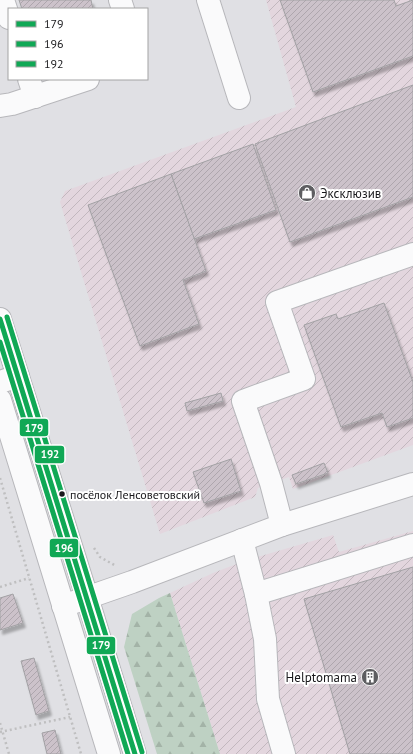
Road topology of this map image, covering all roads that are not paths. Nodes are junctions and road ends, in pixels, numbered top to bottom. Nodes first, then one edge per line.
1 (3, 0) edge
2 (208, 0) edge
3 (8, 15) edge
4 (82, 80) edge
5 (32, 88) edge
6 (239, 98) dead end
7 (4, 108) edge
8 (413, 254) edge
9 (0, 319) edge
10 (9, 379) edge
11 (0, 400) edge
12 (413, 484) edge
13 (282, 525) junction
14 (242, 540) junction
15 (413, 545) edge
16 (256, 594) junction
17 (87, 597) junction
18 (63, 606) junction
19 (109, 754) edge
20 (135, 754) edge
21 (284, 754) edge

1 - 3 main road
2 - 6 main road
4 - 5 main road
5 - 7 main road
8 - 13 main road
9 - 10 main road
10 - 17 main road
11 - 18 main road
12 - 13 main road
13 - 14 main road
14 - 16 main road
14 - 17 main road
15 - 16 main road
16 - 21 main road
17 - 18 main road
17 - 20 main road
18 - 19 main road

